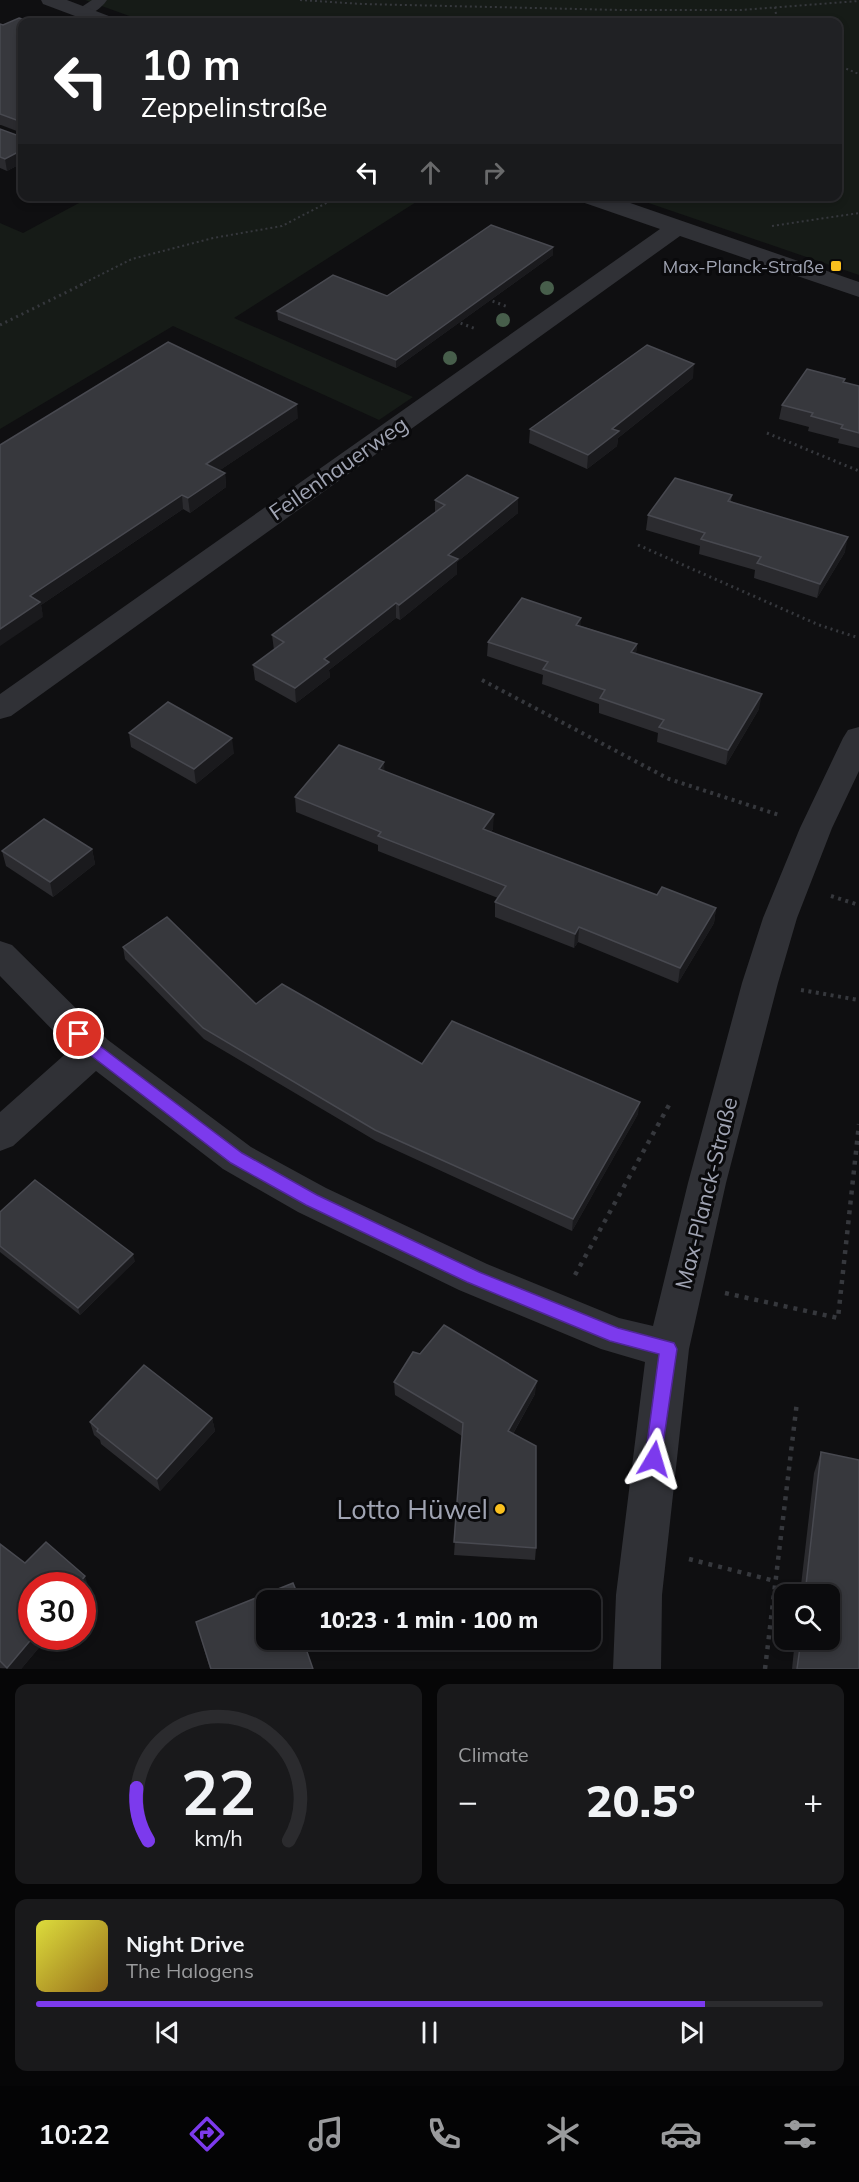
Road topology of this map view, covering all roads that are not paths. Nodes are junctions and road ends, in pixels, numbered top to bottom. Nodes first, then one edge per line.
1 (50, 0) edge
2 (100, 0) edge
3 (81, 12) junction
4 (97, 18) edge
5 (602, 201) edge
6 (677, 227) junction
7 (859, 290) edge
8 (0, 709) edge
9 (859, 738) edge
10 (0, 954) edge
11 (95, 1050) junction
12 (0, 1135) edge
13 (668, 1349) junction
14 (637, 1669) edge

1 - 3 street
2 - 3 lane
3 - 4 street
5 - 6 street
6 - 7 street
6 - 8 street, Feilenhauerweg
9 - 13 street, Max-Planck-Straße
10 - 11 street
11 - 12 street
11 - 13 street
13 - 14 street, Max-Planck-Straße

